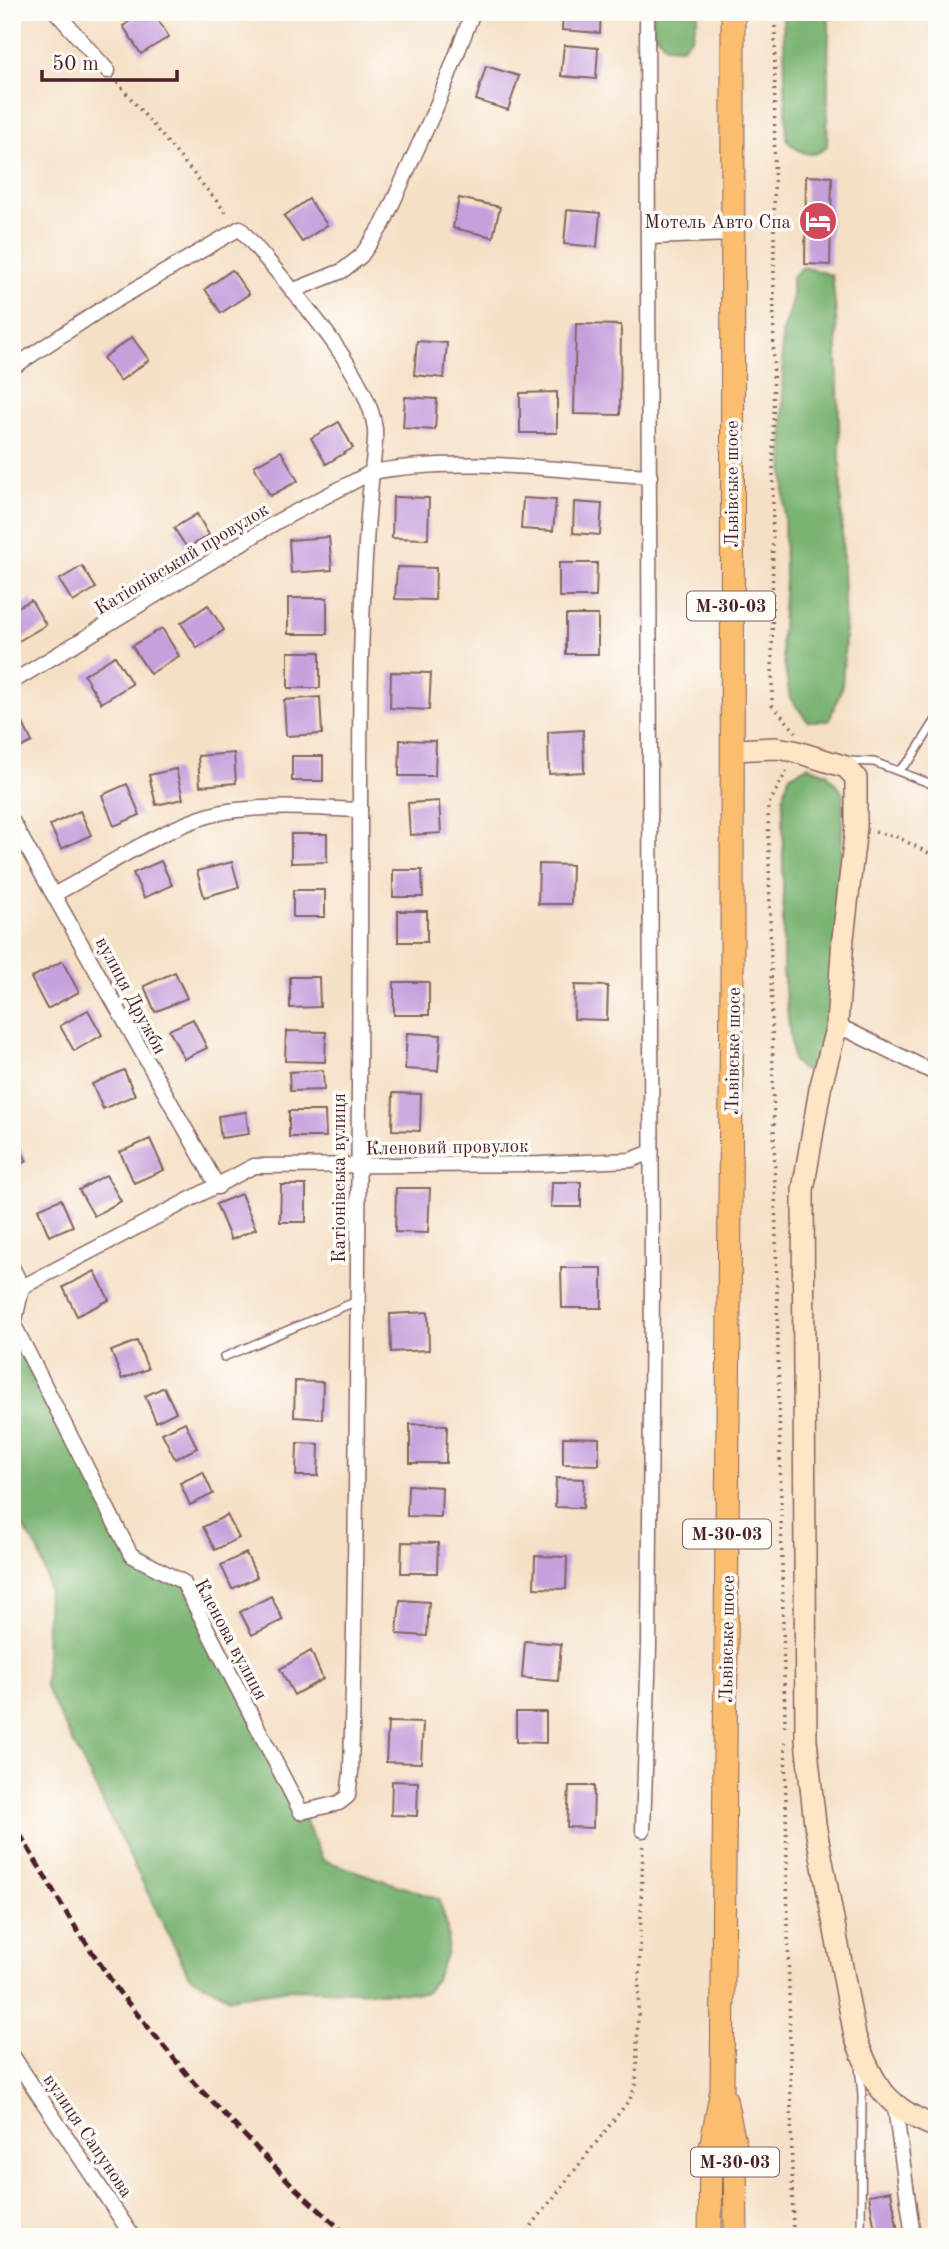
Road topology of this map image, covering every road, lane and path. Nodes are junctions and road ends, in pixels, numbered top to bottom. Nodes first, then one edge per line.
1 (56, 12) edge
2 (473, 12) edge
3 (647, 12) edge
4 (733, 12) edge
5 (775, 12) edge
6 (108, 71) joint
7 (240, 228) junction
8 (733, 234) junction
9 (649, 237) junction
10 (292, 291) junction
11 (12, 368) edge
12 (372, 472) junction
13 (650, 476) junction
14 (12, 682) edge
15 (937, 718) edge
16 (797, 733) dead end
17 (732, 750) junction
18 (829, 760) junction
19 (792, 762) dead end
20 (874, 762) junction
21 (898, 771) junction
22 (856, 778) junction
23 (937, 786) edge
24 (358, 810) junction
25 (12, 821) edge
26 (856, 827) junction
27 (937, 857) edge
28 (55, 894) junction
29 (838, 1025) junction
30 (937, 1074) edge
31 (649, 1153) junction
32 (357, 1166) junction
33 (218, 1187) junction
34 (12, 1267) edge
35 (22, 1287) junction
36 (357, 1301) junction
37 (224, 1357) dead end
38 (351, 1772) joint
39 (643, 1830) joint
40 (855, 2036) junction
41 (12, 2055) edge
42 (722, 2089) junction
43 (895, 2107) junction
44 (937, 2127) edge
45 (133, 2237) edge
46 (523, 2237) edge
47 (710, 2237) edge
48 (736, 2237) edge
49 (793, 2237) edge
50 (861, 2237) edge
51 (913, 2237) edge

1 - 6 street
2 - 10 street
3 - 9 street
4 - 8 main road, Львівське шосе / М-30-03
5 - 16 path
6 - 7 path
7 - 10 street, Катіонівська вулиця
7 - 11 street
8 - 9 street
8 - 17 main road, Львівське шосе / М-30-03
9 - 13 street
10 - 12 street, Катіонівська вулиця
12 - 13 street, Катіонівський провулок
12 - 14 street, Катіонівський провулок
12 - 24 street, Катіонівська вулиця
13 - 31 street
15 - 21 lane
17 - 18 street
17 - 42 main road, Львівське шосе / М-30-03
18 - 20 lane
18 - 22 street
19 - 49 path
20 - 21 lane
20 - 22 lane
21 - 23 lane
22 - 26 street
24 - 28 street
24 - 32 street, Катіонівська вулиця
25 - 28 street, вулиця Дружби
26 - 27 path
26 - 29 street
28 - 33 street, вулиця Дружби
29 - 30 street
29 - 40 street
31 - 32 street, Кленовий провулок
31 - 39 street
32 - 33 street, Кленовий провулок
32 - 36 street, Катіонівська вулиця
33 - 35 street, Кленовий провулок
34 - 35 street
35 - 38 street, Кленова вулиця
36 - 37 lane
36 - 38 street, Катіонівська вулиця
39 - 46 path
40 - 43 street
40 - 50 lane
41 - 45 street, вулиця Сапунова
42 - 47 main road, Львівське шосе / М-30-03
42 - 48 main road, Львівське шосе / М-30-03
43 - 44 street
43 - 51 street

